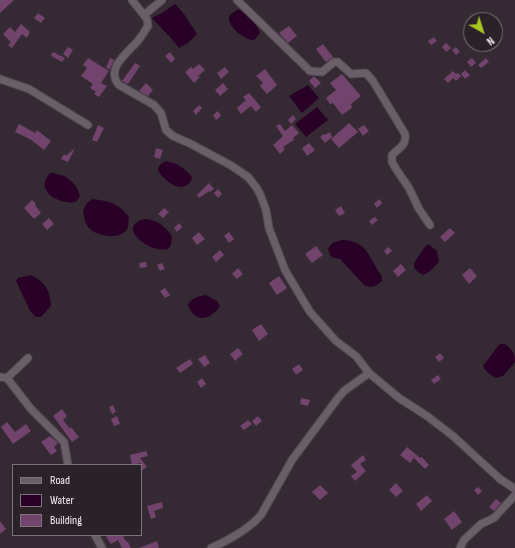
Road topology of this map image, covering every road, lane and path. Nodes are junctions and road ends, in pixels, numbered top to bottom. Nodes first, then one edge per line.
1 (132, 0) edge
2 (162, 0) edge
3 (237, 0) edge
4 (144, 15) junction
5 (0, 79) edge
6 (88, 125) dead end
7 (430, 225) dead end
8 (28, 358) dead end
9 (369, 373) junction
10 (3, 377) edge
11 (68, 464) edge
12 (515, 488) edge
13 (515, 495) edge
14 (96, 536) edge
15 (102, 548) edge
16 (211, 548) edge
17 (460, 548) edge

1 - 4 street
2 - 4 street
3 - 7 street
4 - 9 street
5 - 6 street
8 - 10 street
9 - 12 street
9 - 16 street
10 - 11 street
13 - 17 street
14 - 15 street

